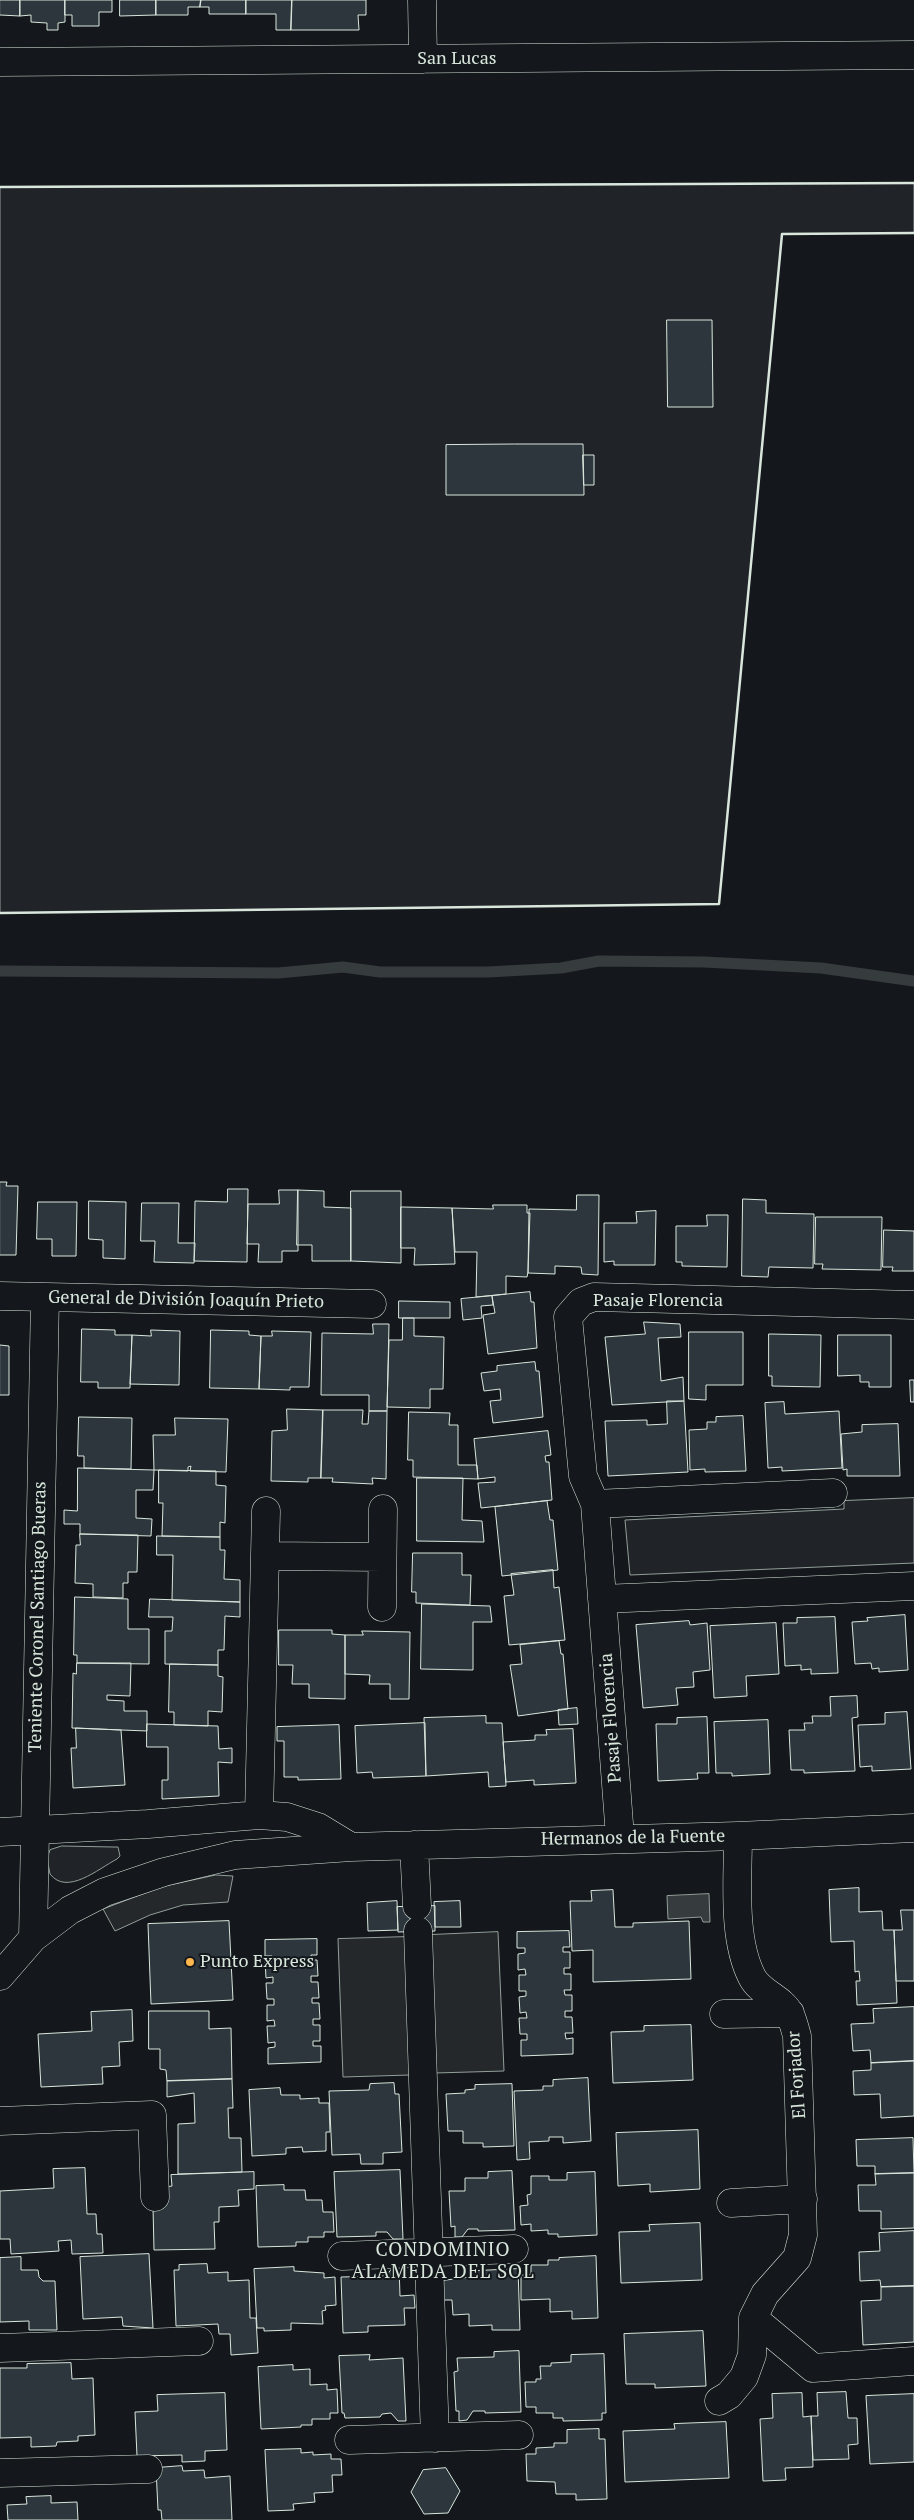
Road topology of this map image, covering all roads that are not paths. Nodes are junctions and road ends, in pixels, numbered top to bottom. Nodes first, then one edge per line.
1 (422, 0) edge
2 (914, 55) edge
3 (423, 59) junction
4 (0, 62) edge
5 (0, 1296) edge
6 (45, 1297) junction
7 (372, 1304) dead end
8 (914, 1305) edge
9 (833, 1493) dead end
10 (595, 1504) junction
11 (383, 1509) dead end
12 (266, 1511) dead end
13 (265, 1556) junction
14 (382, 1557) junction
15 (914, 1586) edge
16 (602, 1598) junction
17 (382, 1607) dead end
18 (259, 1814) junction
19 (914, 1828) edge
20 (34, 1830) junction
21 (0, 1832) edge
22 (738, 1836) junction
23 (620, 1838) junction
24 (414, 1845) junction
25 (351, 1847) junction
26 (32, 1938) junction
27 (0, 1976) edge
28 (790, 2013) junction
29 (724, 2014) dead end
30 (0, 2120) edge
31 (155, 2197) dead end
32 (804, 2199) junction
33 (730, 2203) dead end
34 (514, 2248) dead end
35 (428, 2252) junction
36 (342, 2256) dead end
37 (753, 2318) junction
38 (199, 2341) dead end
39 (0, 2348) edge
40 (914, 2361) edge
41 (719, 2401) dead end
42 (519, 2435) dead end
43 (435, 2438) junction
44 (349, 2440) dead end
45 (148, 2469) dead end
46 (0, 2474) edge

1 - 3 street
2 - 3 street, San Lucas
3 - 4 street, San Lucas
5 - 6 street, General de División Joaquín Prieto
6 - 7 street, General de División Joaquín Prieto
6 - 20 street, Teniente Coronel Santiago Bueras
8 - 10 street, Pasaje Florencia
9 - 10 street
10 - 16 street, Pasaje Florencia
11 - 14 street
12 - 13 street
13 - 14 street
13 - 18 street
14 - 17 street
15 - 16 street
16 - 23 street, Pasaje Florencia
18 - 20 street
18 - 25 street
19 - 22 street, Hermanos de la Fuente
20 - 21 street
20 - 26 street, Teniente Coronel Santiago Bueras
22 - 23 street, Hermanos de la Fuente
22 - 28 street, El Forjador
23 - 24 street, Hermanos de la Fuente
24 - 25 street, Hermanos de la Fuente
24 - 35 street
25 - 26 street, Hermanos de la Fuente
26 - 27 street, Hermanos de la Fuente
28 - 29 street
28 - 32 street, El Forjador
30 - 31 street
32 - 33 street
32 - 37 street, El Forjador
34 - 35 street
35 - 36 street
35 - 43 street
37 - 40 street
37 - 41 street
38 - 39 street
42 - 43 street
43 - 44 street
45 - 46 street

